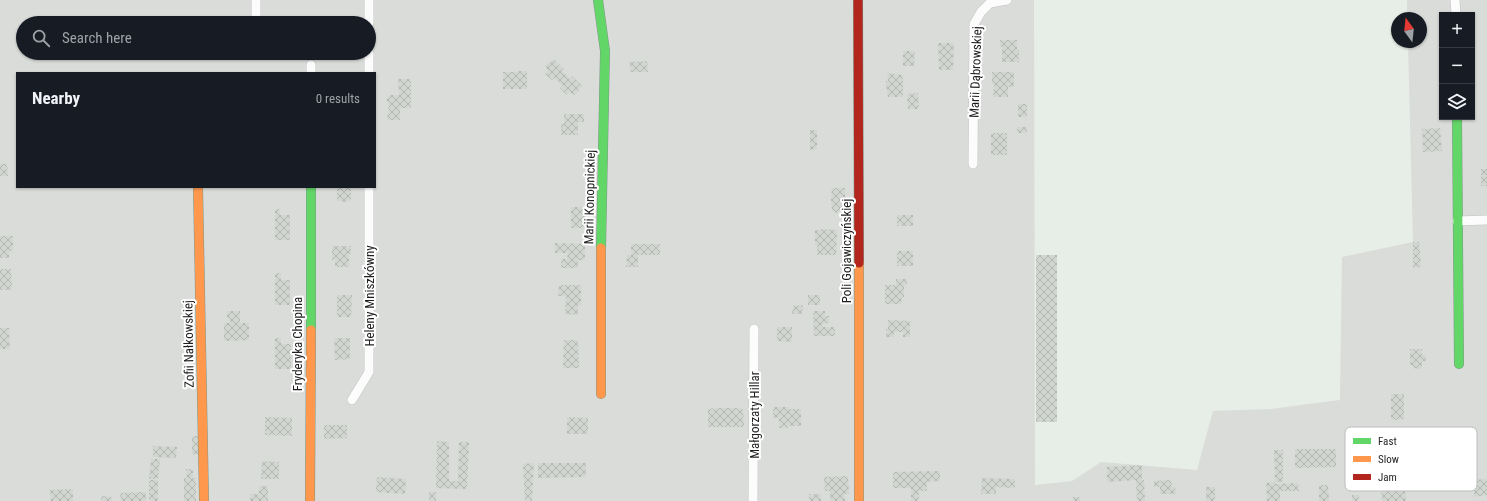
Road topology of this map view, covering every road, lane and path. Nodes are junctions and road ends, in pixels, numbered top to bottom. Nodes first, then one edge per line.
1 (256, 0) edge
2 (369, 0) edge
3 (598, 0) edge
4 (858, 0) edge
5 (1007, 0) edge
6 (1455, 0) edge
7 (1456, 12) edge
8 (256, 16) dead end
9 (369, 16) edge
10 (369, 60) edge
11 (369, 72) edge
12 (1457, 120) edge
13 (973, 164) dead end
14 (198, 188) edge
15 (311, 188) edge
16 (370, 188) edge
17 (1487, 220) edge
18 (1457, 222) junction
19 (754, 329) dead end
20 (1459, 364) dead end
21 (601, 394) dead end
22 (352, 400) dead end
23 (204, 501) edge
24 (310, 501) edge
25 (754, 501) edge
26 (859, 501) edge

1 - 8 street
2 - 9 street
3 - 21 street, Marii Konopnickiej
4 - 26 street, Poli Gojawiczyńskiej
5 - 13 street, Marii Dąbrowskiej
6 - 7 street
10 - 11 street
12 - 18 street
14 - 23 street, Zofii Nałkowskiej
15 - 24 street, Fryderyka Chopina
16 - 22 street, Heleny Mniszkówny
17 - 18 street
18 - 20 street
19 - 25 street, Małgorzaty Hillar

